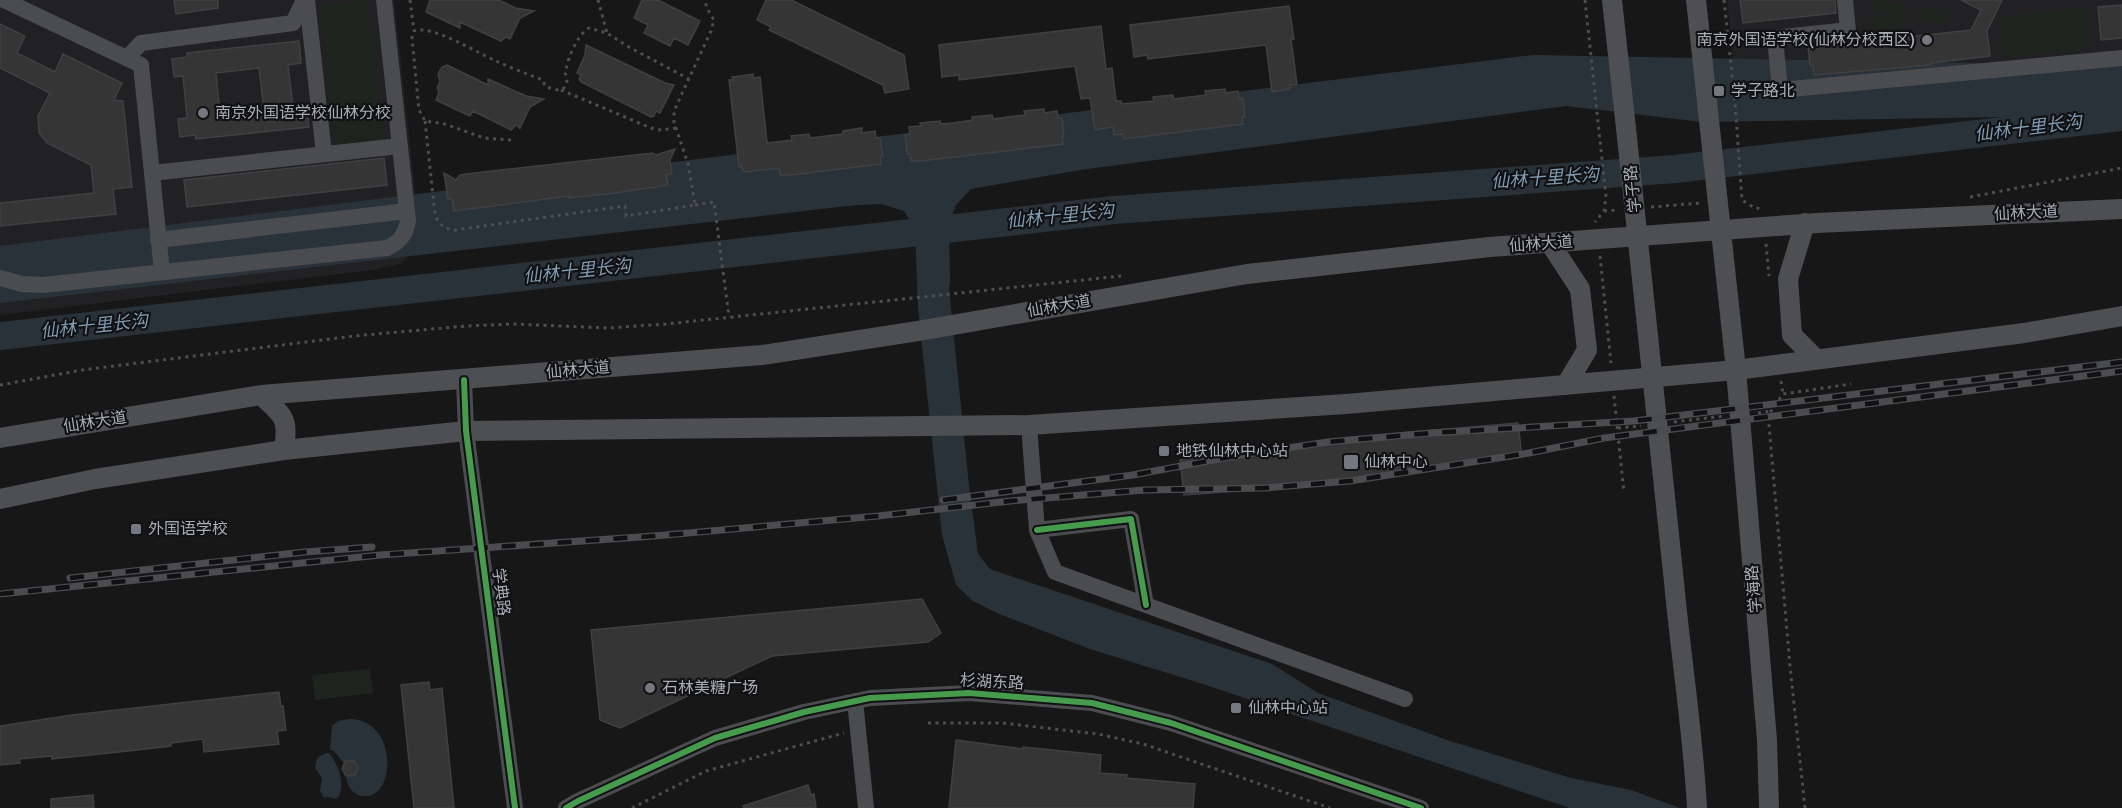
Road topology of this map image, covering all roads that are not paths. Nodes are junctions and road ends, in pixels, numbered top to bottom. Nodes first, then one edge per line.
1 (4, 0) edge
2 (305, 0) edge
3 (384, 0) edge
4 (1612, 0) edge
5 (1696, 0) edge
6 (1845, 0) edge
7 (127, 58) junction
8 (2122, 58) edge
9 (400, 146) junction
10 (324, 154) junction
11 (152, 173) junction
12 (2122, 209) edge
13 (407, 211) junction
14 (1805, 223) junction
15 (1722, 230) junction
16 (1638, 236) junction
17 (158, 240) junction
18 (1550, 243) junction
19 (162, 272) junction
20 (0, 278) edge
21 (2122, 316) edge
22 (1816, 359) junction
23 (1736, 370) junction
24 (1654, 377) junction
25 (464, 380) junction
26 (1566, 385) junction
27 (261, 394) junction
28 (1029, 425) junction
29 (466, 431) junction
30 (0, 438) edge
31 (284, 450) junction
32 (0, 499) edge
33 (1037, 530) junction
34 (1146, 605) junction
35 (1405, 699) dead end
36 (855, 701) junction
37 (515, 808) edge
38 (566, 808) edge
39 (866, 808) edge
40 (1421, 808) edge
41 (1697, 808) edge
42 (1769, 808) edge

1 - 7 street
2 - 7 street
2 - 10 street
3 - 9 street
4 - 16 main road, 学子路
5 - 15 main road
6 - 8 street
7 - 11 street
9 - 10 street
9 - 13 street
10 - 11 street
11 - 17 street
12 - 14 main road, 仙林大道
13 - 17 street
13 - 19 street
14 - 15 main road, 仙林大道
14 - 22 main road
15 - 16 main road, 仙林大道
15 - 23 main road
16 - 18 main road, 仙林大道
16 - 24 main road, 学子路
17 - 19 street
18 - 25 main road, 仙林大道
18 - 26 main road
19 - 20 street
21 - 22 main road
22 - 23 main road
23 - 24 main road
23 - 42 main road, 学海路
24 - 26 main road
24 - 41 main road
25 - 27 main road, 仙林大道
25 - 29 street, 学典路
26 - 28 main road
27 - 30 main road, 仙林大道
27 - 31 main road
28 - 29 main road
28 - 33 street
29 - 31 main road
29 - 37 street, 学典路
31 - 32 main road
33 - 34 street
33 - 34 street
34 - 35 street
36 - 38 street, 杉湖东路
36 - 39 street
36 - 40 street, 杉湖东路

